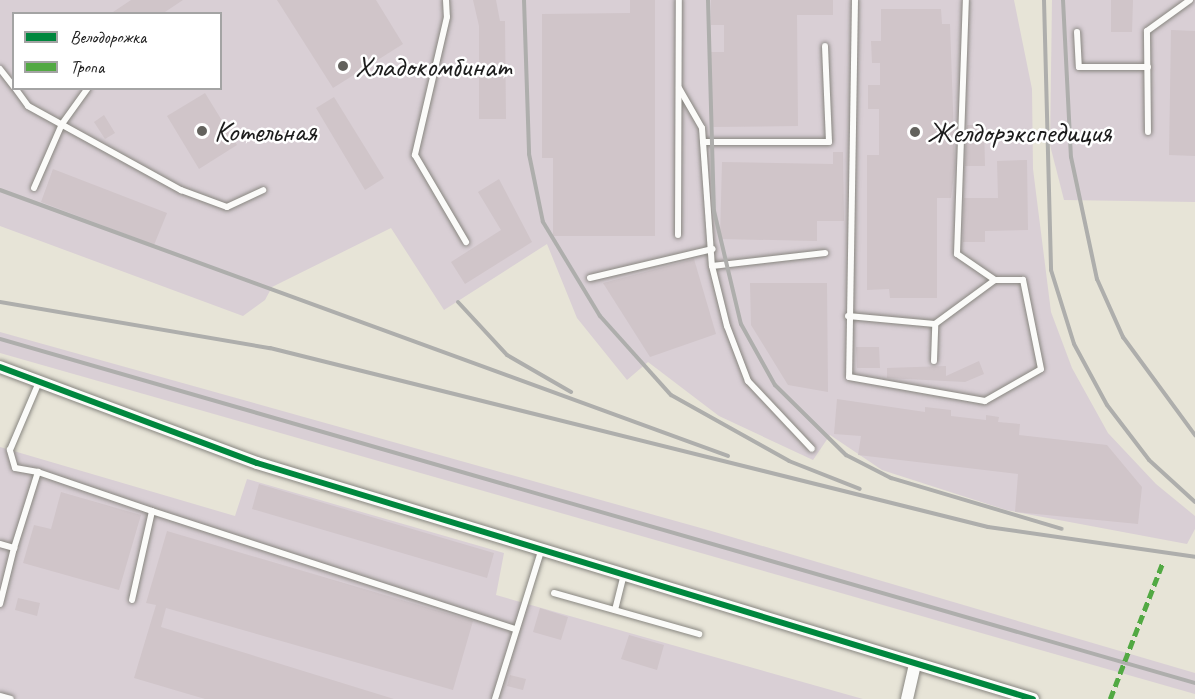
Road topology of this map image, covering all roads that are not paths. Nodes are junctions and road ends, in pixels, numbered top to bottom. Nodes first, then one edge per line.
1 (446, 0) edge
2 (679, 0) edge
3 (855, 0) edge
4 (966, 0) edge
5 (1190, 0) edge
6 (1077, 32) dead end
7 (825, 46) dead end
8 (1148, 68) junction
9 (0, 69) edge
10 (12, 85) edge
11 (679, 88) junction
12 (16, 90) edge
13 (87, 90) edge
14 (62, 124) junction
15 (1148, 132) dead end
16 (703, 142) junction
17 (34, 188) dead end
18 (263, 190) dead end
19 (678, 235) dead end
20 (466, 242) dead end
21 (713, 249) junction
22 (825, 253) dead end
23 (712, 266) junction
24 (590, 278) dead end
25 (995, 280) junction
26 (848, 316) junction
27 (935, 324) junction
28 (934, 361) dead end
29 (0, 367) edge
30 (39, 382) junction
31 (812, 449) dead end
32 (38, 472) junction
33 (152, 511) junction
34 (0, 544) edge
35 (14, 548) junction
36 (542, 548) junction
37 (623, 578) junction
38 (554, 593) dead end
39 (132, 600) dead end
40 (0, 604) edge
41 (615, 610) junction
42 (516, 629) junction
43 (699, 634) dead end
44 (915, 665) junction
45 (0, 696) edge
46 (11, 699) edge
47 (495, 699) edge
48 (907, 699) edge
49 (1033, 699) edge

1 - 20 lane
2 - 11 lane
3 - 26 lane
4 - 25 lane
5 - 8 lane
6 - 8 lane
7 - 16 lane
8 - 15 lane
9 - 10 lane
11 - 16 lane
11 - 19 lane
12 - 14 lane
13 - 14 lane
14 - 17 lane
14 - 18 lane
16 - 21 lane
21 - 23 lane
21 - 24 lane
22 - 23 lane
23 - 31 lane
25 - 26 lane
25 - 27 lane
26 - 27 lane
27 - 28 lane
29 - 30 street
30 - 32 lane
30 - 36 street
32 - 33 lane
32 - 35 lane
33 - 39 lane
33 - 42 lane
34 - 35 lane
35 - 40 lane
36 - 37 street
36 - 42 lane
37 - 41 lane
37 - 44 street
38 - 41 lane
41 - 43 lane
42 - 47 lane
44 - 48 street
44 - 49 street
45 - 46 lane

